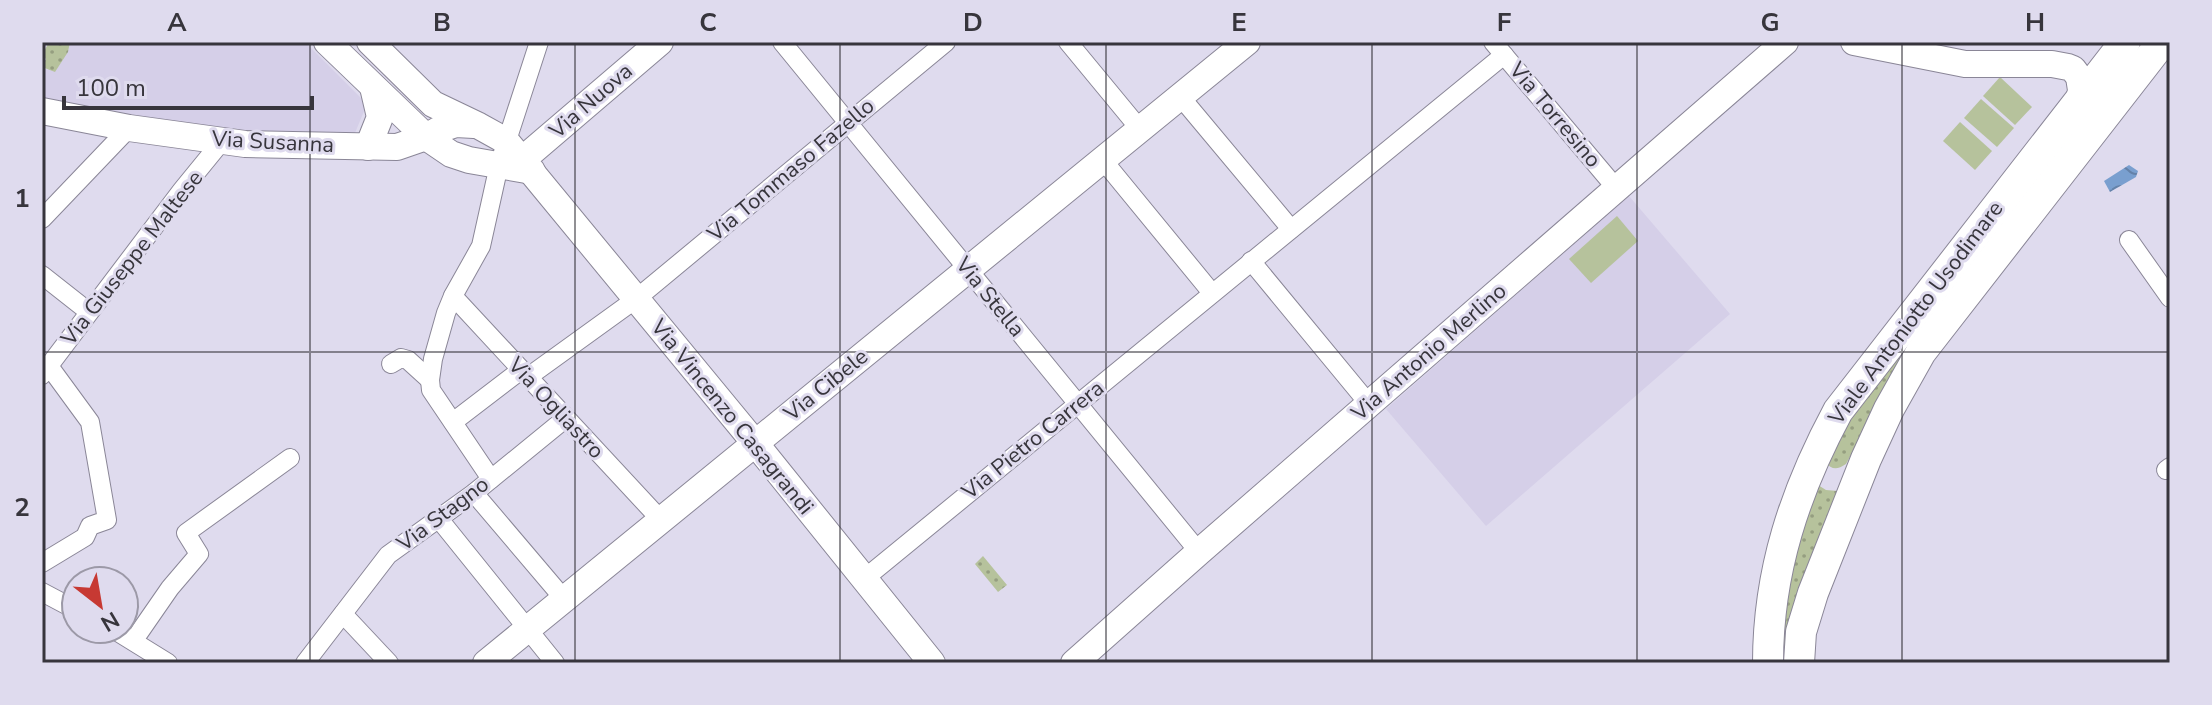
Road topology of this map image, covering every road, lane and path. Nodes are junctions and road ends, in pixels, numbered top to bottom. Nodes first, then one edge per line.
1 (327, 42) edge
2 (370, 42) edge
3 (539, 42) edge
4 (660, 42) edge
5 (782, 42) edge
6 (946, 42) edge
7 (1068, 42) edge
8 (1247, 42) edge
9 (1785, 42) edge
10 (1854, 42) edge
11 (2124, 42) edge
12 (2166, 42) edge
13 (1888, 46) edge
14 (1498, 48) edge
15 (2052, 64) junction
16 (373, 87) junction
17 (1179, 95) junction
18 (2079, 102) junction
19 (42, 111) edge
20 (1134, 122) junction
21 (849, 123) junction
22 (479, 126) junction
23 (129, 128) junction
24 (426, 137) junction
25 (222, 141) junction
26 (368, 147) junction
27 (515, 160) junction
28 (1097, 163) junction
29 (1616, 188) junction
30 (42, 219) edge
31 (1296, 225) junction
32 (2129, 240) dead end
33 (1256, 267) junction
34 (967, 269) junction
35 (42, 275) edge
36 (453, 296) junction
37 (1208, 297) junction
38 (2170, 298) edge
39 (636, 299) junction
40 (89, 312) junction
41 (391, 364) dead end
42 (45, 370) edge
43 (525, 374) junction
44 (430, 380) junction
45 (1077, 404) junction
46 (1369, 404) junction
47 (566, 418) junction
48 (453, 422) junction
49 (755, 443) junction
50 (1813, 457) junction
51 (290, 458) dead end
52 (1866, 459) junction
53 (491, 479) junction
54 (474, 493) junction
55 (439, 519) junction
56 (660, 519) junction
57 (1199, 552) junction
58 (42, 563) edge
59 (864, 579) junction
60 (42, 592) edge
61 (564, 599) junction
62 (60, 602) edge
63 (343, 614) junction
64 (527, 630) junction
65 (143, 651) edge
66 (168, 663) edge
67 (305, 663) edge
68 (389, 663) edge
69 (486, 663) edge
70 (555, 663) edge
71 (932, 663) edge
72 (1074, 663) edge
73 (1768, 663) edge
74 (1799, 663) edge

1 - 16 main road
2 - 22 main road
3 - 27 street
4 - 27 main road, Via Nuova
5 - 21 street, Via Stella
6 - 21 street, Via Tommaso Fazello
7 - 20 street
8 - 17 main road, Via Cibele
9 - 29 main road, Via Antonio Merlino
10 - 13 main road
11 - 15 main road
11 - 18 main road, Viale Antoniotto Usodimare
12 - 52 main road, Viale Antoniotto Usodimare
13 - 15 main road
14 - 29 street, Via Torresino
14 - 31 street
15 - 18 main road
16 - 24 main road
16 - 26 main road
17 - 20 main road, Via Cibele
17 - 31 street
18 - 50 main road, Viale Antoniotto Usodimare
19 - 23 main road, Via Susanna
20 - 28 main road, Via Cibele
21 - 34 street, Via Stella
21 - 39 street, Via Tommaso Fazello
22 - 24 main road, Via Susanna
22 - 27 main road
23 - 25 main road, Via Susanna
23 - 30 street
24 - 26 main road, Via Susanna
24 - 27 main road
25 - 26 main road, Via Susanna
25 - 40 street, Via Giuseppe Maltese
27 - 36 street
27 - 39 main road, Via Vincenzo Casagrandi
28 - 34 main road, Via Cibele
28 - 37 street
29 - 46 main road, Via Antonio Merlino
31 - 33 street, Via Pietro Carrera
32 - 38 street
33 - 37 street, Via Pietro Carrera
33 - 46 street
34 - 45 street, Via Stella
34 - 49 main road, Via Cibele
35 - 40 street
36 - 43 street, Via Ogliastro
36 - 44 street
37 - 45 street, Via Pietro Carrera
39 - 43 street, Via Tommaso Fazello
39 - 49 main road, Via Vincenzo Casagrandi
40 - 42 street, Via Giuseppe Maltese
41 - 44 street
42 - 58 street
43 - 47 street, Via Ogliastro
43 - 48 street, Via Tommaso Fazello
44 - 48 street
45 - 57 street, Via Stella
45 - 59 street, Via Pietro Carrera
46 - 57 main road, Via Antonio Merlino
47 - 53 street, Via Stagno
47 - 56 street, Via Ogliastro
48 - 53 street
49 - 56 main road, Via Cibele
49 - 59 main road, Via Vincenzo Casagrandi
50 - 52 main road
50 - 73 main road, Viale Antoniotto Usodimare
51 - 65 street
52 - 74 main road, Viale Antoniotto Usodimare
53 - 54 street, Via Stagno
54 - 55 street, Via Stagno
54 - 61 street
55 - 63 street, Via Stagno
55 - 64 street
56 - 61 main road, Via Cibele
57 - 72 main road, Via Antonio Merlino
59 - 71 main road, Via Vincenzo Casagrandi
60 - 62 street
61 - 64 main road, Via Cibele
63 - 67 street, Via Stagno
63 - 68 street
64 - 69 main road, Via Cibele
64 - 70 street
65 - 66 street

